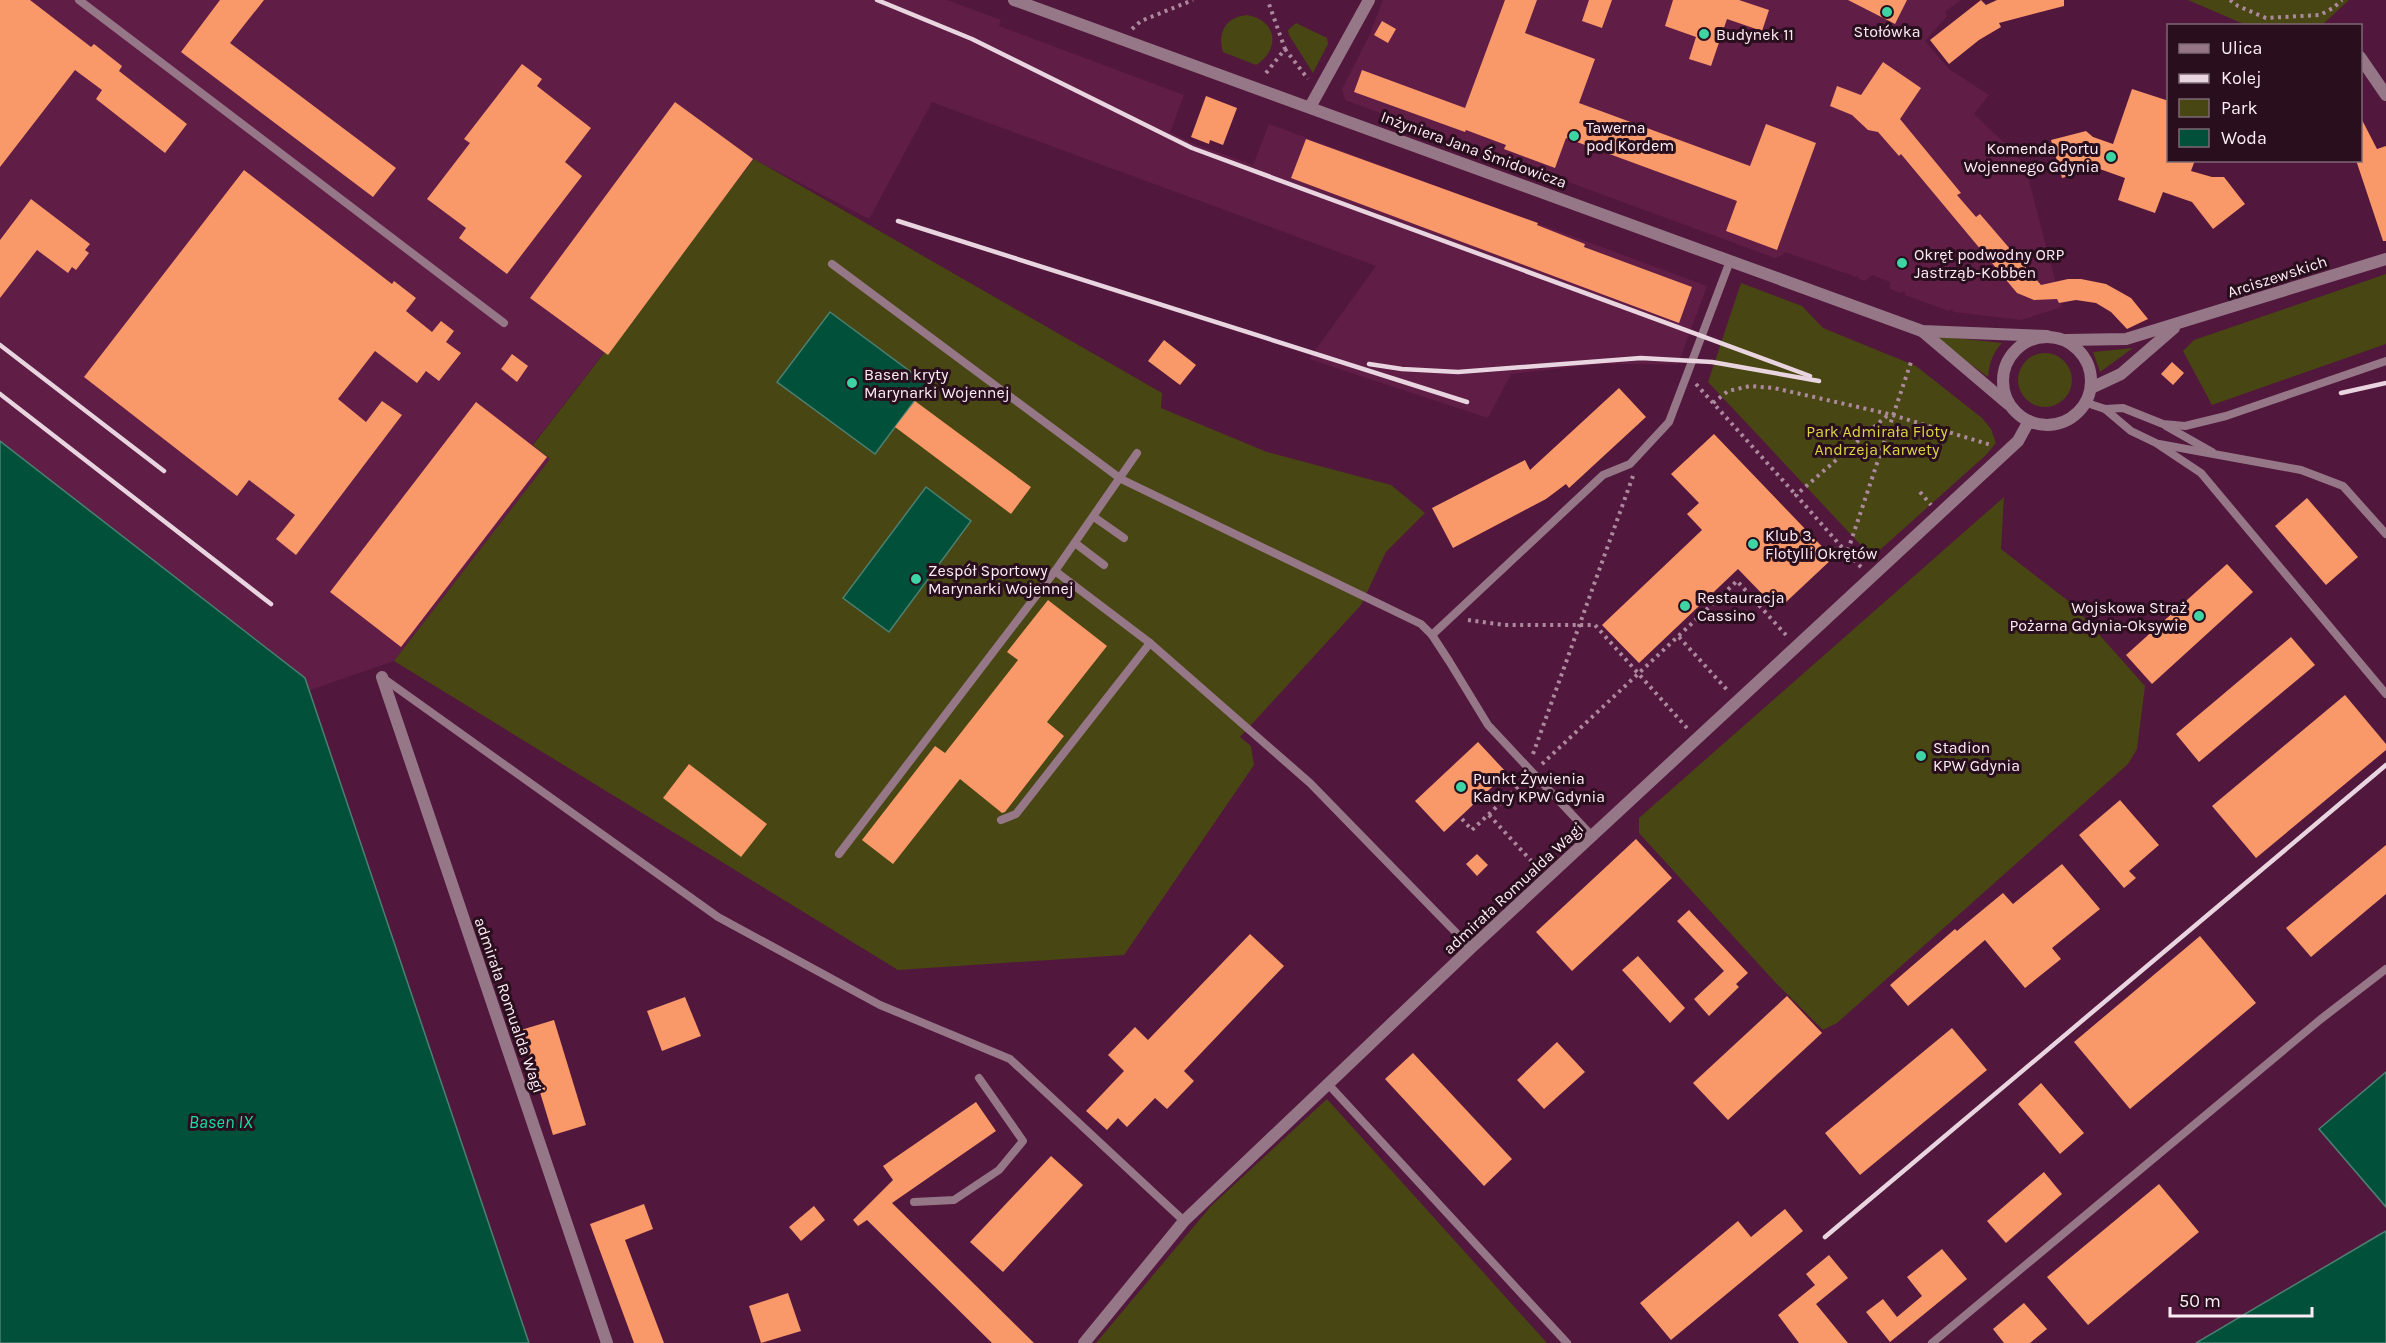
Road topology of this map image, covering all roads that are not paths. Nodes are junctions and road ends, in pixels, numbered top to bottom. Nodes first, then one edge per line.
1 (79, 0) edge
2 (1014, 0) edge
3 (1369, 0) edge
4 (2362, 59) edge
5 (2386, 95) edge
6 (1310, 107) junction
7 (2386, 259) edge
8 (1730, 261) junction
9 (832, 264) dead end
10 (504, 323) dead end
11 (2178, 325) junction
12 (1922, 331) junction
13 (2047, 336) junction
14 (2066, 340) junction
15 (2386, 361) edge
16 (2091, 388) junction
17 (2087, 403) junction
18 (2011, 407) junction
19 (2105, 409) junction
20 (2029, 421) junction
21 (2163, 424) junction
22 (2156, 443) junction
23 (1137, 453) dead end
24 (2218, 455) junction
25 (1121, 479) junction
26 (1094, 517) junction
27 (2386, 534) edge
28 (1124, 538) dead end
29 (1075, 543) junction
30 (1104, 565) dead end
31 (1056, 571) junction
32 (1432, 635) junction
33 (1150, 644) junction
34 (382, 677) joint
35 (2386, 694) edge
36 (1001, 820) dead end
37 (1593, 837) junction
38 (839, 854) dead end
39 (1471, 948) junction
40 (2386, 969) edge
41 (979, 1078) dead end
42 (1328, 1084) junction
43 (914, 1202) dead end
44 (1184, 1221) junction
45 (607, 1343) edge
46 (1084, 1343) edge
47 (1567, 1343) edge
48 (1932, 1343) edge

1 - 10 lane
2 - 6 street, Inżyniera Jana Śmidowicza
3 - 6 street
4 - 5 street
6 - 8 street, Inżyniera Jana Śmidowicza
7 - 11 street, Arciszewskich
8 - 12 street, Inżyniera Jana Śmidowicza
8 - 32 lane
9 - 25 lane
11 - 14 street, Arciszewskich
11 - 16 street, Arciszewskich
12 - 13 street, Inżyniera Jana Śmidowicza
12 - 18 street, Inżyniera Jana Śmidowicza
13 - 14 street
13 - 18 street
14 - 16 street
15 - 21 lane
16 - 17 street
17 - 19 lane
17 - 20 street
18 - 20 street
19 - 21 lane
19 - 22 lane
20 - 37 street, admirała Romualda Wagi
21 - 24 lane
22 - 24 lane
22 - 35 lane
23 - 25 lane
24 - 27 lane
25 - 26 lane
25 - 32 lane
26 - 28 lane
26 - 29 lane
29 - 30 lane
29 - 31 lane
31 - 33 lane
31 - 38 lane
32 - 37 lane
33 - 36 lane
33 - 39 lane
34 - 44 lane
34 - 45 street, admirała Romualda Wagi
37 - 39 street, admirała Romualda Wagi
39 - 42 street, admirała Romualda Wagi
40 - 48 lane
41 - 43 lane
42 - 44 street, admirała Romualda Wagi
42 - 47 lane
44 - 46 street, admirała Romualda Wagi

